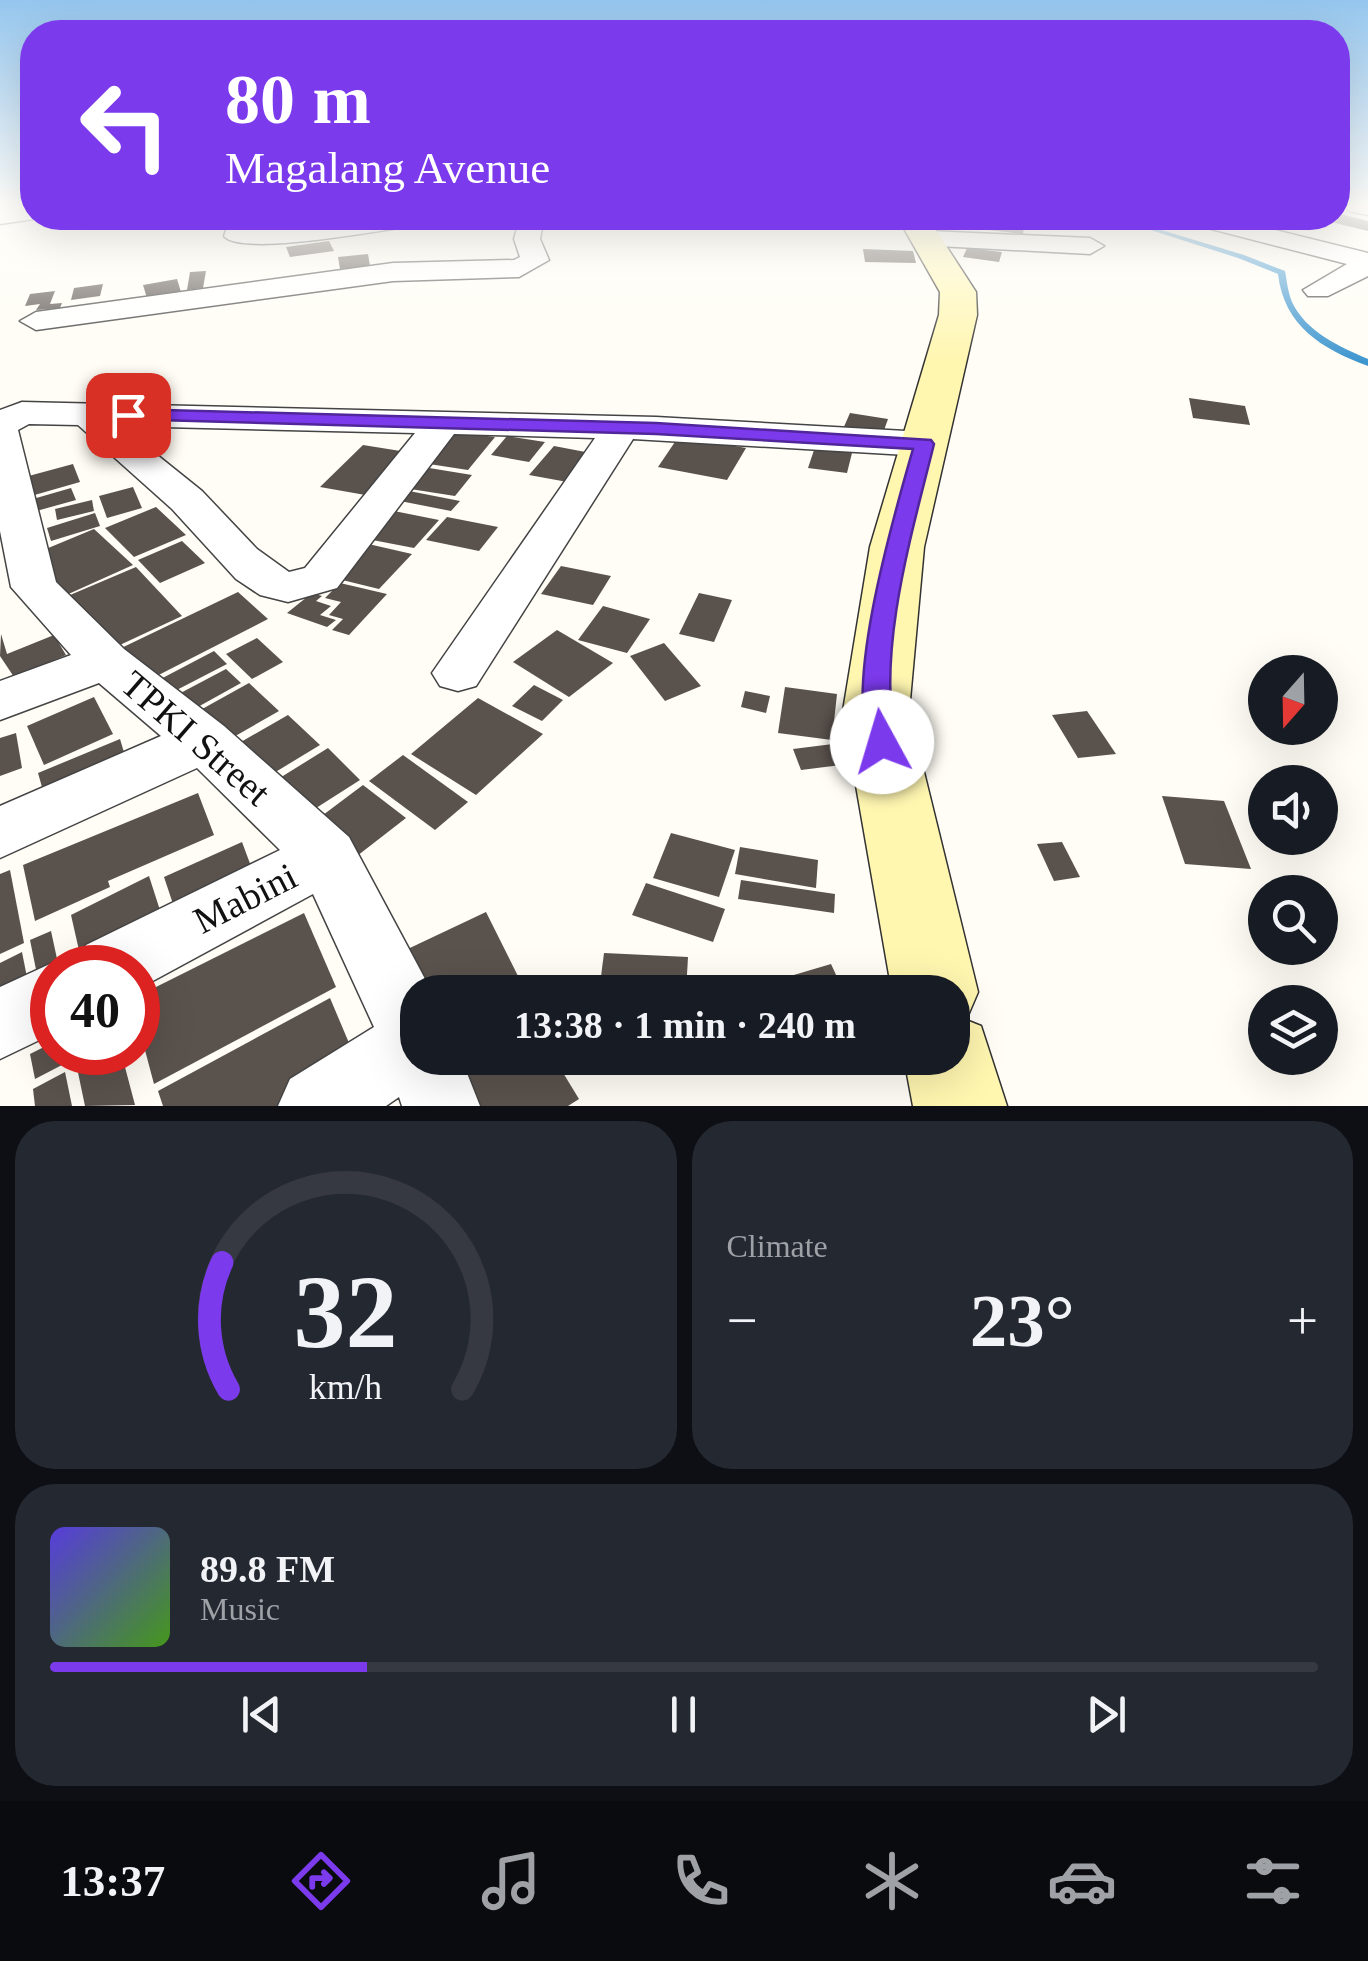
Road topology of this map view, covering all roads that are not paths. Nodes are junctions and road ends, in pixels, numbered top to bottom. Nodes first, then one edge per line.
1 (534, 258) edge
2 (938, 258) edge
3 (1368, 263) edge
4 (1318, 290) dead end
5 (36, 321) dead end
6 (88, 414) junction
7 (442, 424) junction
8 (1, 425) edge
9 (620, 430) junction
10 (924, 444) junction
11 (17, 593) edge
12 (106, 661) junction
13 (458, 673) dead end
14 (0, 701) edge
15 (204, 741) junction
16 (0, 833) edge
17 (327, 856) junction
18 (155, 945) edge
19 (931, 975) edge
20 (400, 1004) edge
21 (30, 1008) edge
22 (0, 1024) edge
23 (400, 1053) edge
24 (430, 1075) edge
25 (317, 1106) edge
26 (441, 1106) edge

1 - 5 street
2 - 10 street
3 - 4 street
6 - 7 street
6 - 7 street
6 - 8 street
7 - 9 street
8 - 11 street, TPKI Street
9 - 10 street
9 - 13 street
10 - 19 street
11 - 12 street, TPKI Street
12 - 14 street
12 - 15 street, TPKI Street
15 - 16 street
15 - 17 street, TPKI Street
17 - 18 street, Mabini
17 - 20 street, TPKI Street
21 - 22 street
23 - 25 street
24 - 26 street

